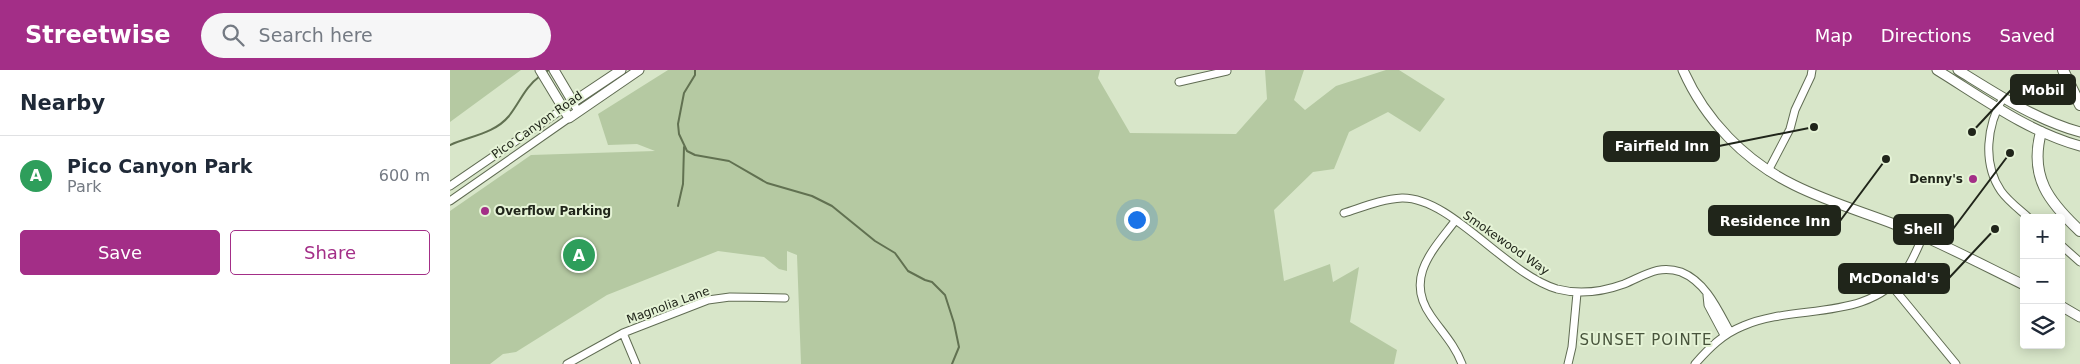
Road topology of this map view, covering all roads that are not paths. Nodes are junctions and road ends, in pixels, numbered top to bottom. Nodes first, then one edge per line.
1 (540, 70) edge
2 (620, 70) edge
3 (639, 70) edge
4 (1683, 70) edge
5 (1812, 70) edge
6 (1937, 70) edge
7 (1958, 70) edge
8 (2055, 70) edge
9 (2063, 70) edge
10 (556, 72) edge
11 (1210, 72) edge
12 (1227, 72) dead end
13 (1179, 82) dead end
14 (2074, 95) junction
15 (2003, 98) junction
16 (572, 102) junction
17 (2080, 105) edge
18 (1997, 108) junction
19 (562, 109) junction
20 (578, 112) junction
21 (569, 118) junction
22 (2077, 131) edge
23 (2041, 132) junction
24 (2080, 146) edge
25 (1768, 170) junction
26 (450, 186) edge
27 (450, 201) edge
28 (1344, 213) dead end
29 (2025, 214) edge
30 (1455, 221) junction
31 (2080, 231) edge
32 (1923, 236) junction
33 (2065, 249) edge
34 (2080, 262) edge
35 (2020, 283) edge
36 (1891, 285) junction
37 (1577, 293) junction
38 (785, 298) dead end
39 (2065, 308) edge
40 (2079, 315) edge
41 (623, 333) junction
42 (1727, 334) junction
43 (567, 364) edge
44 (636, 364) edge
45 (1462, 364) edge
46 (1568, 364) edge
47 (1695, 364) edge
48 (1956, 364) edge

1 - 19 main road
2 - 16 main road, Pico Canyon Road
3 - 20 main road, Pico Canyon Road
4 - 25 main road
5 - 25 street
6 - 18 main road
7 - 15 main road
8 - 14 highway
9 - 14 highway
10 - 16 main road
11 - 12 street
11 - 13 street
14 - 17 highway
15 - 18 street
15 - 22 main road
16 - 19 street, Pico Canyon Road
16 - 20 street
18 - 23 main road
18 - 29 street
19 - 21 main road
19 - 26 street, Pico Canyon Road
20 - 21 main road, Pico Canyon Road
21 - 27 street, Pico Canyon Road
23 - 24 main road
23 - 31 highway
25 - 32 main road
28 - 30 street, Smokewood Way
30 - 37 street, Smokewood Way
30 - 45 street
32 - 35 main road
32 - 36 street
33 - 34 street
36 - 42 street
36 - 48 street
37 - 42 street, Smokewood Way
37 - 46 street
38 - 41 street, Magnolia Lane
39 - 40 main road
41 - 43 street, Magnolia Lane
41 - 44 street
42 - 47 street

